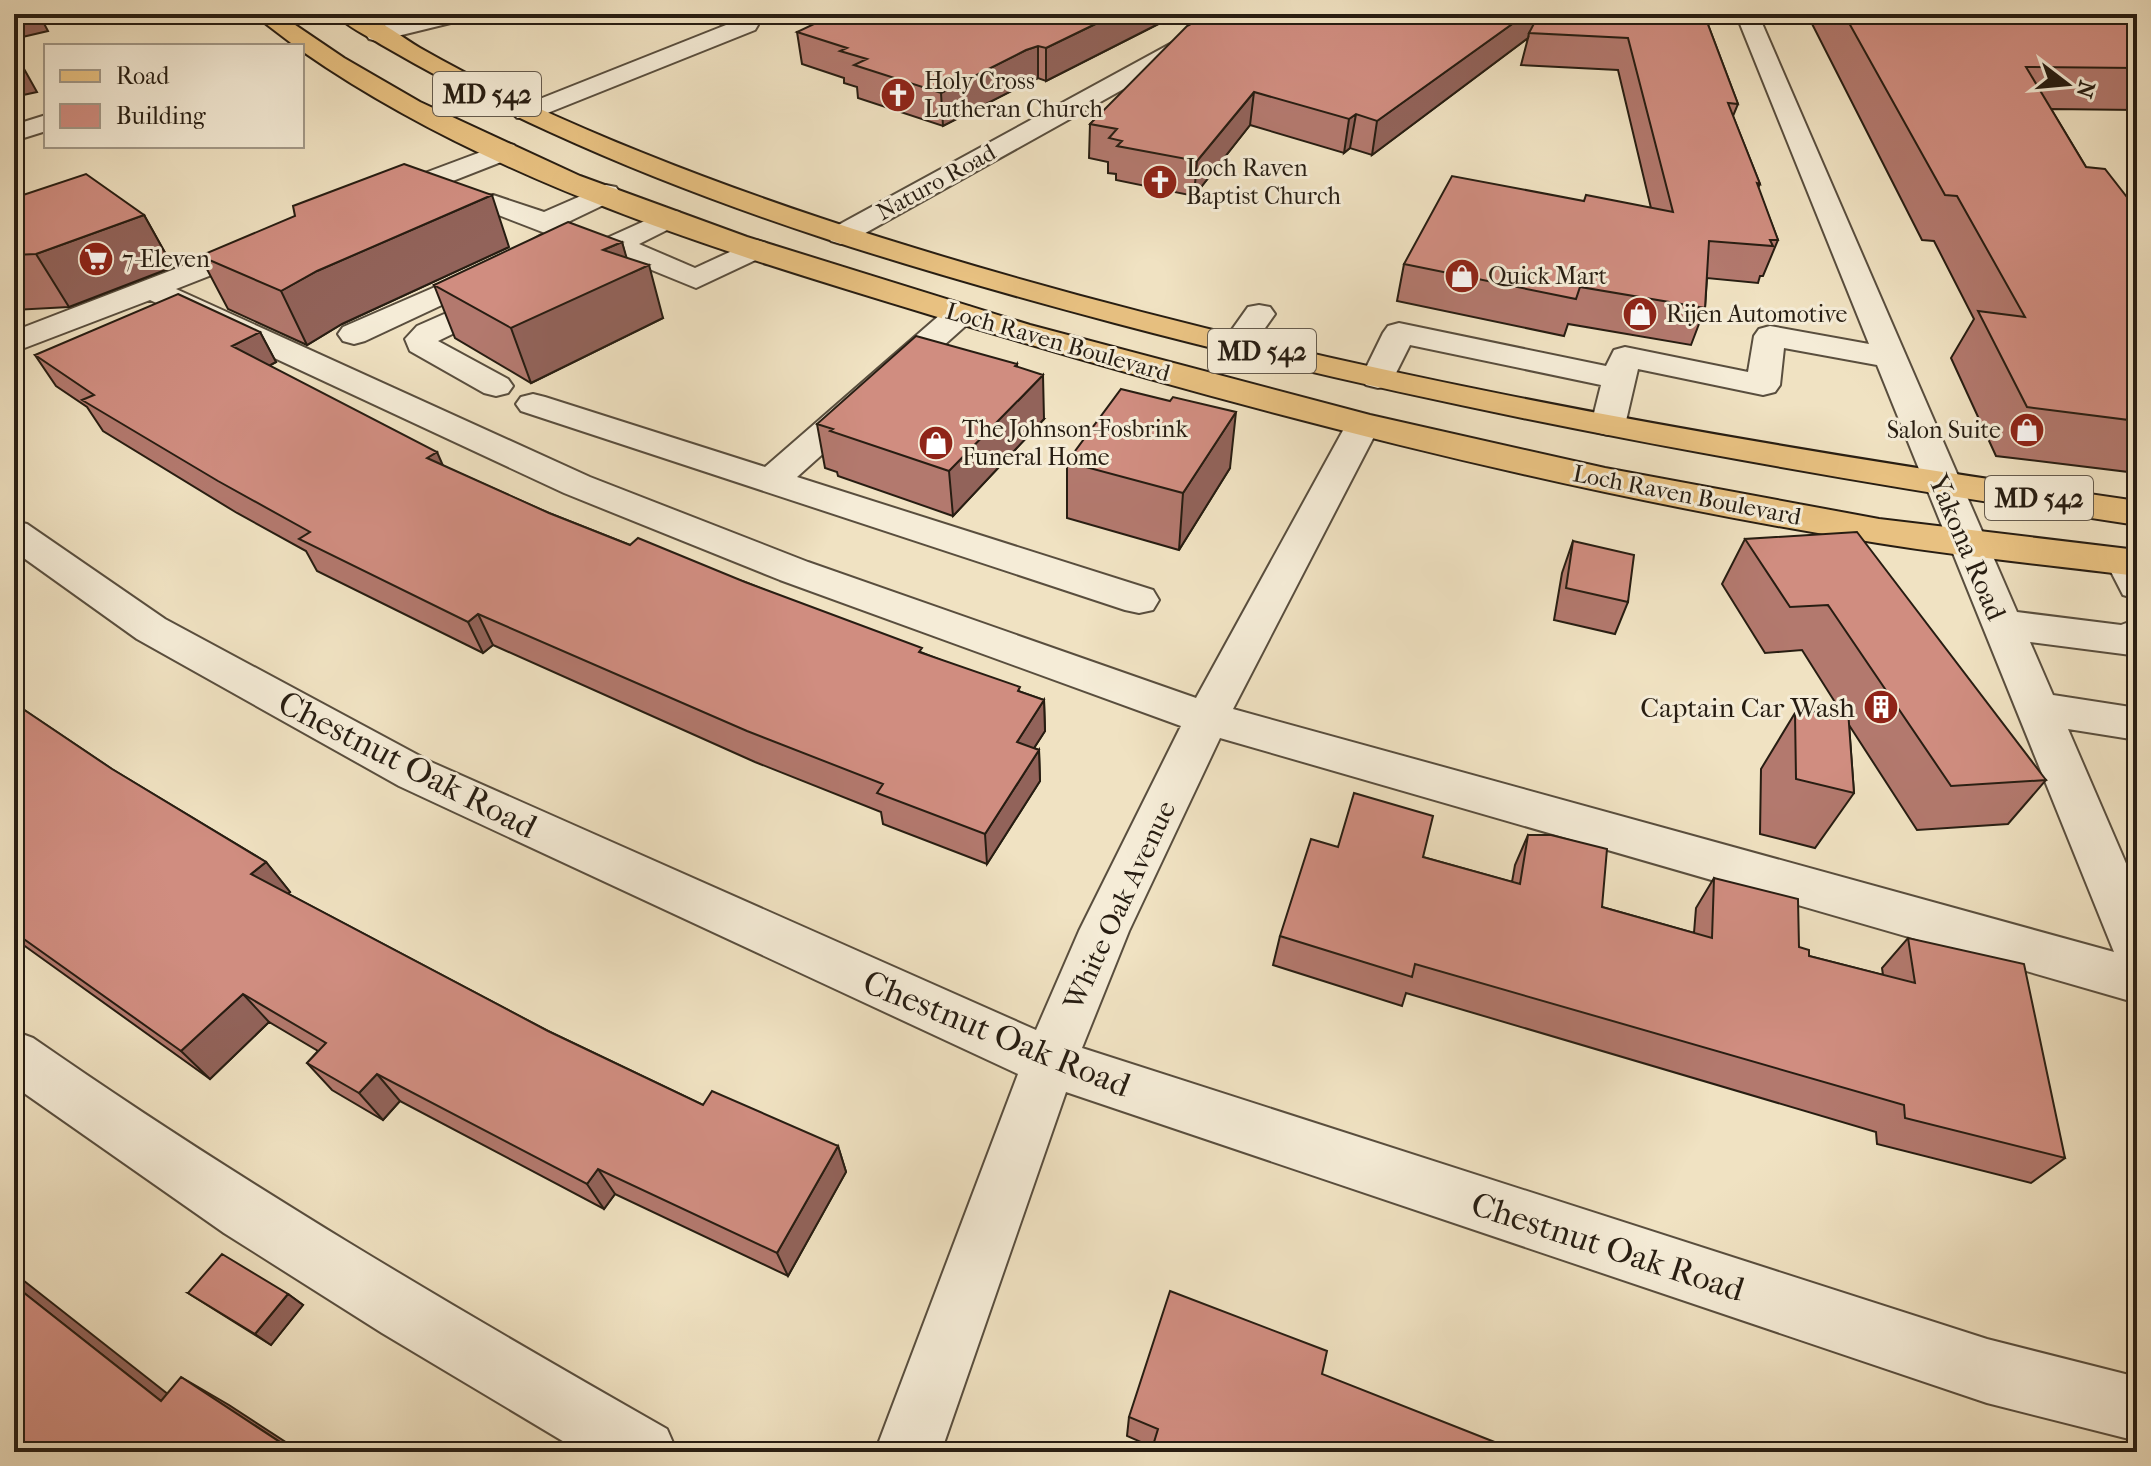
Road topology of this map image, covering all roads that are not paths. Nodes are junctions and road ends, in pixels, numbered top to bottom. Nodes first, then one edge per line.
1 (264, 14) edge
2 (346, 14) edge
3 (459, 14) edge
4 (714, 14) edge
5 (774, 14) edge
6 (1241, 14) edge
7 (1747, 14) edge
8 (747, 25) junction
9 (377, 34) junction
10 (326, 45) edge
11 (526, 113) junction
12 (44, 124) edge
13 (14, 133) edge
14 (505, 151) junction
15 (606, 193) junction
16 (493, 203) dead end
17 (363, 206) edge
18 (669, 218) junction
19 (545, 222) junction
20 (292, 234) edge
21 (841, 235) junction
22 (615, 244) junction
23 (756, 249) junction
24 (151, 289) junction
25 (960, 314) junction
26 (1259, 314) dead end
27 (354, 334) dead end
28 (14, 342) edge
29 (1237, 345) junction
30 (1888, 357) junction
31 (1378, 378) junction
32 (1619, 379) junction
33 (496, 386) dead end
34 (533, 404) dead end
35 (1363, 425) junction
36 (1608, 425) junction
37 (773, 479) junction
38 (1941, 483) junction
39 (2137, 513) edge
40 (14, 533) edge
41 (1966, 542) junction
42 (2133, 570) edge
43 (1139, 600) dead end
44 (2000, 624) junction
45 (2135, 642) edge
46 (2035, 708) junction
47 (1207, 718) junction
48 (2137, 724) edge
49 (2137, 947) edge
50 (2137, 981) edge
51 (14, 1055) edge
52 (1049, 1062) junction
53 (2137, 1409) edge
54 (644, 1452) edge
55 (908, 1452) edge

1 - 10 main road, Loch Raven Boulevard / MD 542
2 - 9 main road, Loch Raven Boulevard / MD 542
3 - 9 street
4 - 8 street
5 - 8 street
6 - 21 street, Naturo Road
7 - 30 street, Yakona Road
8 - 11 street
9 - 10 main road
9 - 11 main road, Loch Raven Boulevard / MD 542
10 - 14 main road, Loch Raven Boulevard / MD 542
11 - 21 main road, Loch Raven Boulevard / MD 542
12 - 13 street
14 - 15 main road, Loch Raven Boulevard / MD 542
14 - 17 street
15 - 18 main road, Loch Raven Boulevard / MD 542
15 - 19 street
16 - 19 street
18 - 22 street
18 - 23 main road, Loch Raven Boulevard / MD 542
19 - 27 street
20 - 24 street
21 - 29 main road, Loch Raven Boulevard / MD 542
22 - 23 street
22 - 33 street
23 - 25 main road, Loch Raven Boulevard / MD 542
24 - 28 street
24 - 47 street
25 - 35 main road, Loch Raven Boulevard / MD 542
25 - 37 street
26 - 29 street
29 - 31 main road, Loch Raven Boulevard / MD 542
30 - 32 street
30 - 38 street, Yakona Road
31 - 32 street
31 - 36 main road, Loch Raven Boulevard / MD 542
32 - 36 street
34 - 37 street
35 - 41 main road, Loch Raven Boulevard / MD 542
35 - 47 street, White Oak Avenue
36 - 38 main road, Loch Raven Boulevard / MD 542
37 - 43 street
38 - 39 main road, Loch Raven Boulevard / MD 542
38 - 41 street, Yakona Road
40 - 52 street, Chestnut Oak Road
41 - 42 main road, Loch Raven Boulevard / MD 542
41 - 44 street, Yakona Road
44 - 45 street
44 - 46 street, Yakona Road
46 - 48 street
46 - 49 street, Yakona Road
47 - 50 street
47 - 52 street, White Oak Avenue
51 - 54 street
52 - 53 street, Chestnut Oak Road
52 - 55 street, White Oak Avenue

